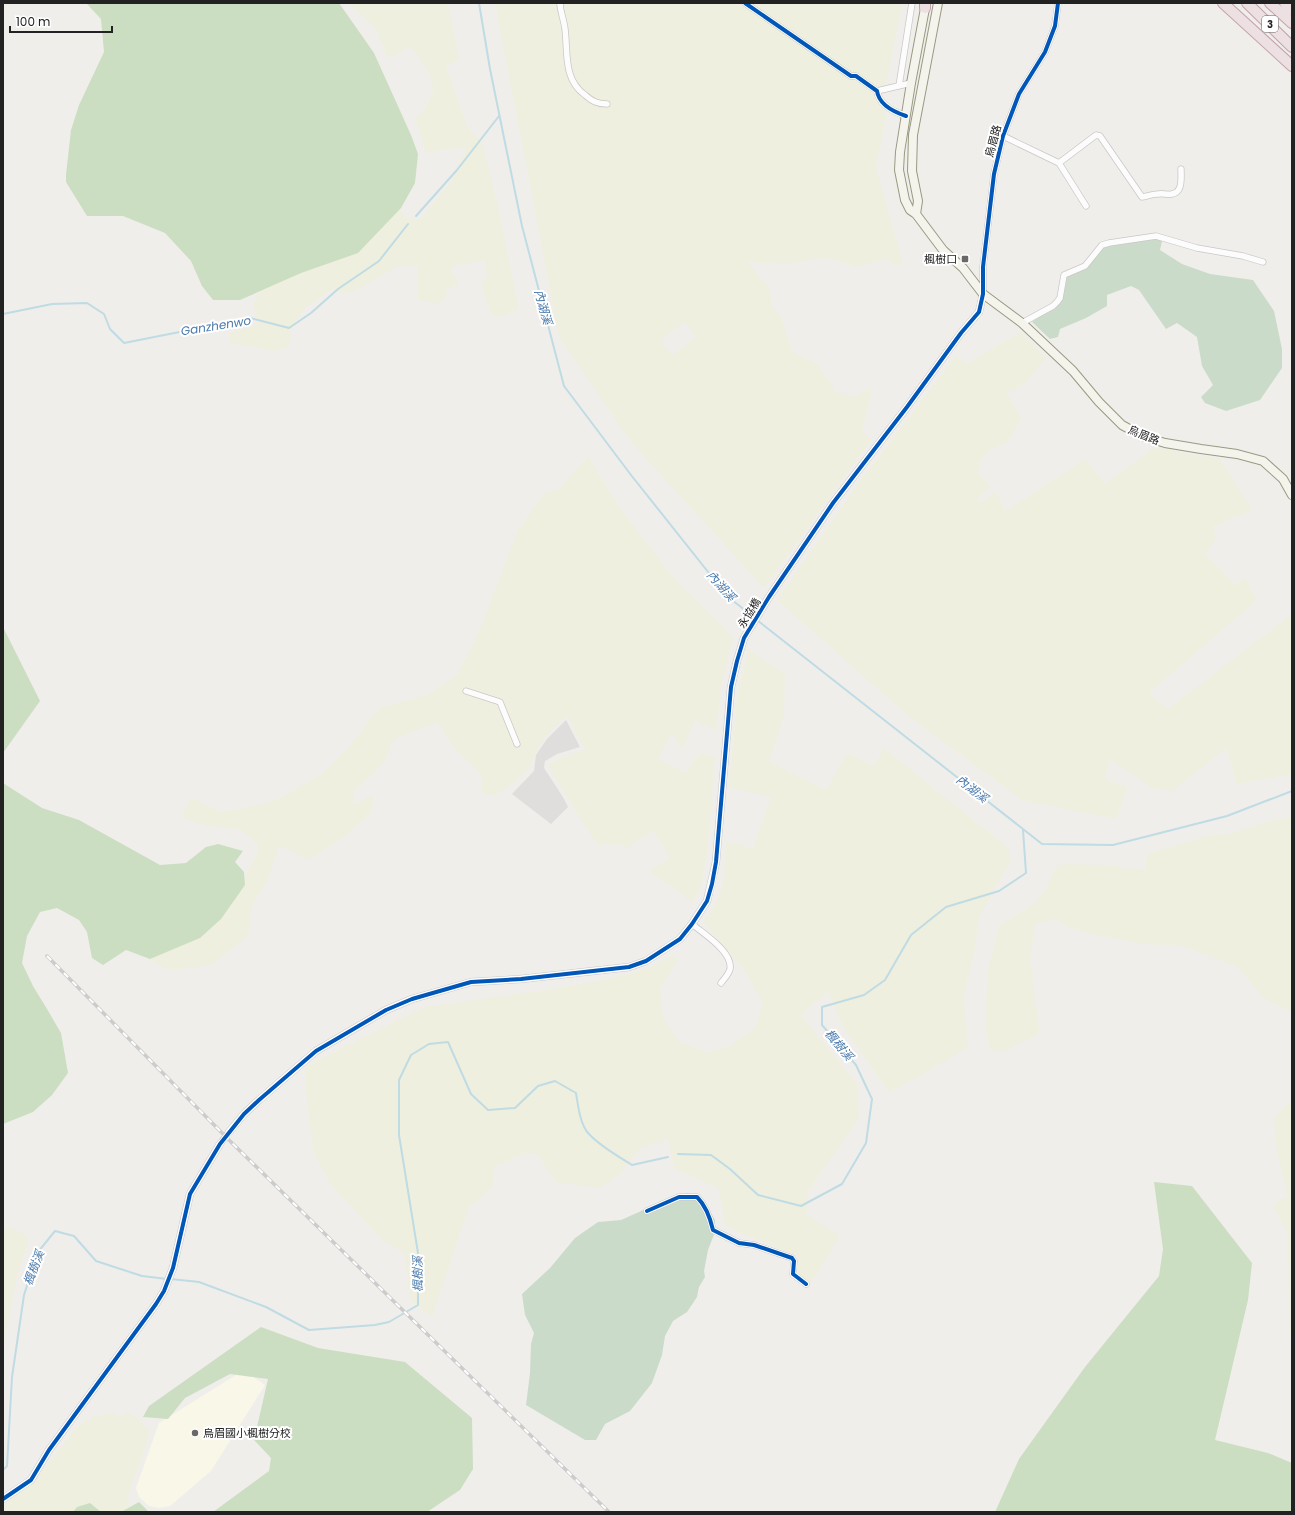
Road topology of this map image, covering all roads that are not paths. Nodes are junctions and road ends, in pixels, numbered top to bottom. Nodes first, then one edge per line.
1 (561, 3) edge
2 (745, 3) edge
3 (912, 3) edge
4 (938, 3) edge
5 (1058, 3) edge
6 (1223, 3) edge
7 (1247, 3) edge
8 (1270, 3) edge
9 (1285, 3) edge
10 (925, 5) edge
11 (1292, 10) edge
12 (1292, 23) edge
13 (1292, 47) edge
14 (1292, 66) edge
15 (911, 83) junction
16 (899, 86) junction
17 (877, 91) junction
18 (607, 104) dead end
19 (906, 116) junction
20 (1003, 136) junction
21 (1059, 163) junction
22 (1181, 169) dead end
23 (1086, 206) dead end
24 (916, 214) junction
25 (1263, 262) dead end
26 (984, 294) junction
27 (1022, 323) junction
28 (1292, 495) edge
29 (466, 691) dead end
30 (517, 744) dead end
31 (692, 924) junction
32 (721, 983) dead end
33 (229, 1132) tunnel mouth
34 (220, 1144) tunnel mouth
35 (647, 1211) dead end
36 (806, 1284) dead end
37 (3, 1499) edge

1 - 18 street
2 - 17 street
3 - 16 street
4 - 24 main road
5 - 20 street, 烏眉路
6 - 14 highway
7 - 13 highway, 3
8 - 12 highway, 3
9 - 11 highway
10 - 15 main road, 烏眉路
15 - 16 street
15 - 19 main road, 烏眉路
16 - 17 street
17 - 19 street
19 - 24 main road, 烏眉路
20 - 21 street
20 - 26 street, 烏眉路
21 - 22 street
21 - 23 street
24 - 26 main road, 烏眉路
25 - 27 street
26 - 27 main road, 烏眉路
26 - 31 street, 永協橋
27 - 28 main road, 烏眉路
29 - 30 street
31 - 32 street
31 - 33 street, 永協橋
34 - 37 street
35 - 36 street

